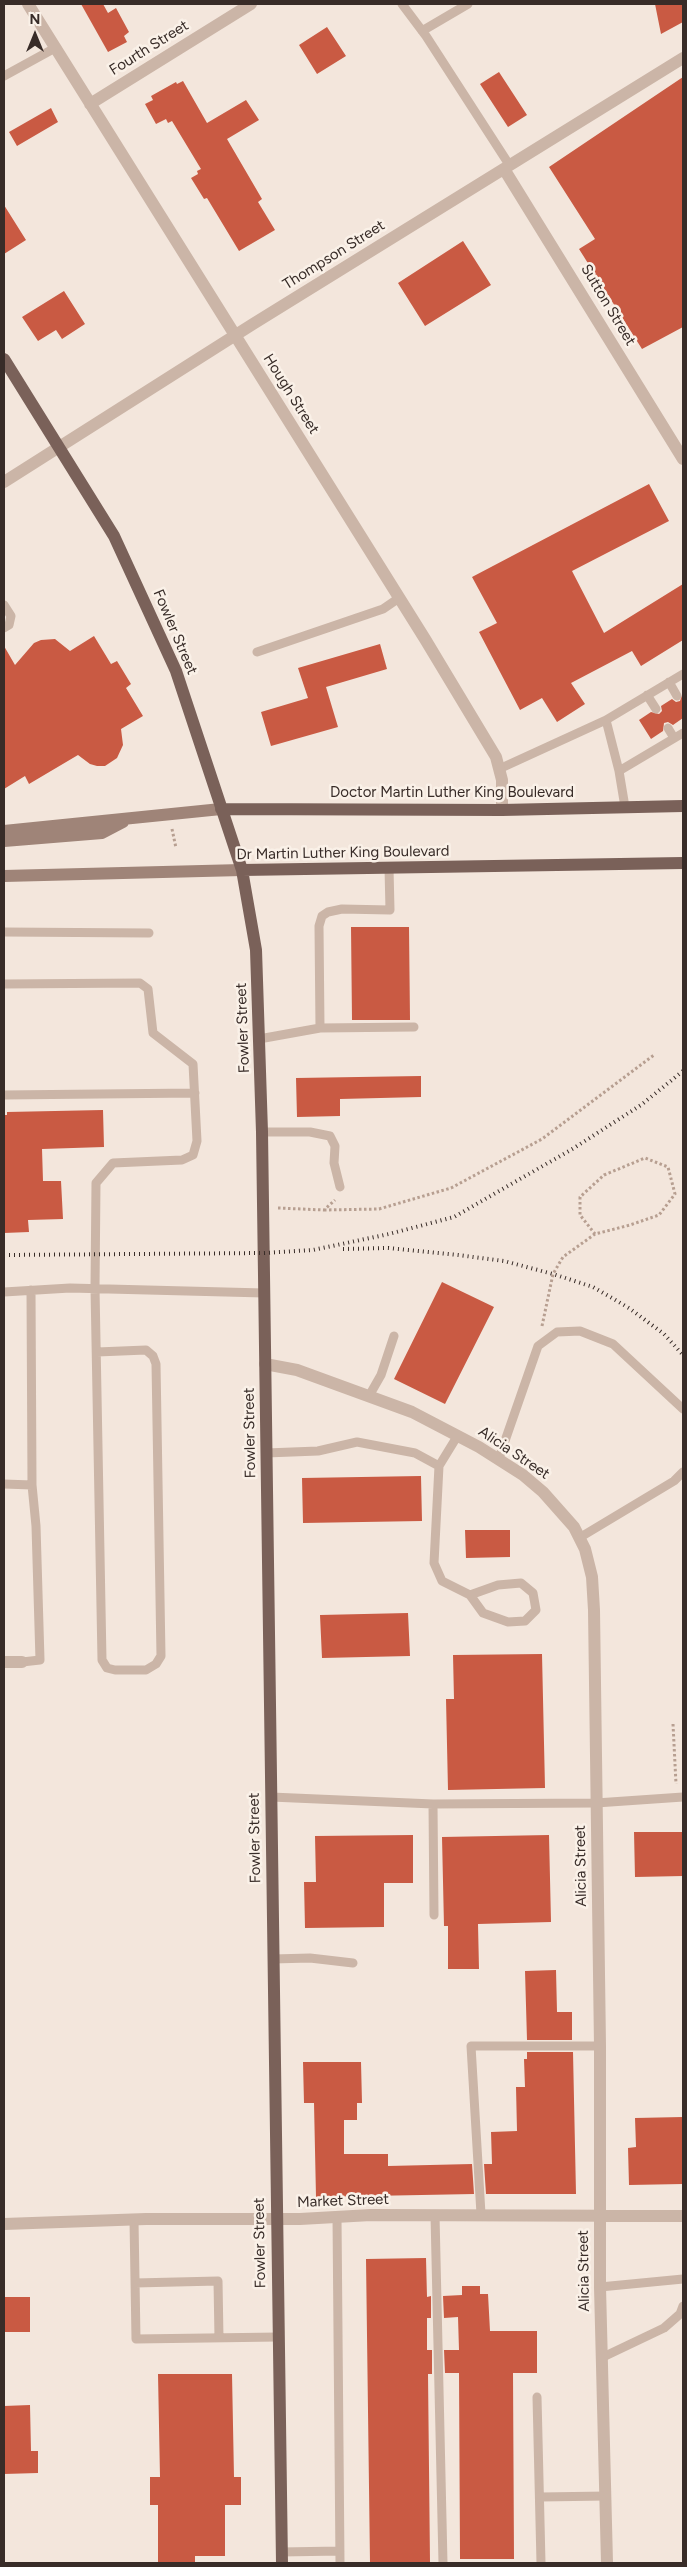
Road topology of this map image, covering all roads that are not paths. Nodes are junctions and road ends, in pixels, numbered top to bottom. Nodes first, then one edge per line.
1 (28, 4) edge
2 (251, 4) edge
3 (402, 4) edge
4 (468, 4) edge
5 (422, 31) junction
6 (55, 48) junction
7 (683, 58) edge
8 (4, 76) edge
9 (90, 104) junction
10 (507, 168) junction
11 (234, 336) junction
12 (4, 359) edge
13 (59, 446) junction
14 (683, 458) edge
15 (4, 482) edge
16 (399, 598) junction
17 (4, 605) edge
18 (4, 628) edge
19 (257, 652) dead end
20 (683, 674) edge
21 (669, 682) junction
22 (647, 695) junction
23 (677, 696) dead end
24 (656, 709) dead end
25 (606, 720) junction
26 (668, 728) dead end
27 (683, 732) edge
28 (674, 738) junction
29 (499, 769) junction
30 (620, 771) junction
31 (683, 806) edge
32 (625, 807) junction
33 (221, 809) junction
34 (502, 810) junction
35 (132, 818) junction
36 (4, 831) edge
37 (4, 841) edge
38 (683, 863) edge
39 (389, 868) junction
40 (242, 870) junction
41 (4, 876) edge
42 (4, 932) edge
43 (149, 933) dead end
44 (4, 984) edge
45 (414, 1027) dead end
46 (320, 1028) junction
47 (259, 1039) junction
48 (194, 1093) junction
49 (4, 1095) edge
50 (262, 1132) junction
51 (340, 1187) road end
52 (95, 1288) junction
53 (31, 1290) junction
54 (4, 1292) edge
55 (264, 1293) junction
56 (394, 1336) dead end
57 (96, 1352) junction
58 (265, 1364) junction
59 (369, 1396) junction
60 (683, 1409) edge
61 (458, 1435) junction
62 (266, 1453) junction
63 (499, 1458) junction
64 (439, 1466) junction
65 (683, 1472) edge
66 (4, 1484) edge
67 (32, 1485) junction
68 (579, 1538) junction
69 (470, 1595) junction
70 (4, 1662) edge
71 (22, 1662) joint
72 (270, 1797) junction
73 (680, 1797) edge
74 (596, 1803) junction
75 (433, 1804) junction
76 (434, 1915) dead end
77 (273, 1959) junction
78 (353, 1963) dead end
79 (600, 2046) junction
80 (481, 2214) junction
81 (436, 2215) junction
82 (600, 2216) junction
83 (683, 2216) edge
84 (337, 2217) junction
85 (276, 2219) junction
86 (134, 2220) junction
87 (4, 2224) edge
88 (683, 2279) edge
89 (135, 2283) junction
90 (600, 2287) junction
91 (683, 2306) edge
92 (278, 2337) junction
93 (219, 2338) junction
94 (601, 2358) junction
95 (537, 2397) dead end
96 (606, 2496) junction
97 (540, 2497) junction
98 (340, 2552) junction
99 (282, 2558) edge
100 (340, 2563) edge
101 (443, 2563) edge
102 (541, 2563) edge
103 (607, 2563) edge

1 - 6 street, Hough Street
2 - 9 street, Fourth Street
3 - 5 lane
4 - 5 lane
5 - 10 lane
6 - 8 lane
6 - 9 street, Hough Street
7 - 10 street, Thompson Street
9 - 11 street, Hough Street
10 - 11 street, Thompson Street
10 - 14 street, Sutton Street
11 - 13 street, Thompson Street
11 - 16 street, Hough Street
12 - 13 main road, Fowler Street
13 - 15 street, Thompson Street
13 - 33 main road, Fowler Street
16 - 19 lane
16 - 29 street, Hough Street
17 - 18 lane
20 - 21 lane
21 - 22 lane
21 - 23 lane
22 - 24 lane
22 - 25 lane
25 - 29 lane
25 - 30 lane
26 - 28 lane
27 - 28 lane
28 - 30 lane
29 - 34 street, Hough Street
30 - 32 lane
31 - 32 main road, Doctor Martin Luther King Boulevard
32 - 34 main road, Doctor Martin Luther King Boulevard
33 - 34 main road, Doctor Martin Luther King Boulevard
33 - 35 main road
33 - 40 main road, Fowler Street
35 - 36 main road
35 - 37 main road
38 - 39 main road, Dr Martin Luther King Boulevard
39 - 40 main road, Dr Martin Luther King Boulevard
39 - 46 lane
40 - 41 main road, Dr Martin Luther King Boulevard
40 - 47 main road, Fowler Street
42 - 43 lane
44 - 48 lane
45 - 46 lane
46 - 47 lane
47 - 50 main road, Fowler Street
48 - 49 lane
48 - 52 lane
50 - 51 lane
50 - 55 main road, Fowler Street
52 - 53 lane
52 - 55 lane
52 - 57 lane
53 - 54 lane
53 - 67 lane
55 - 58 main road, Fowler Street
56 - 59 lane
57 - 57 lane
58 - 59 street, Alicia Street
58 - 62 main road, Fowler Street
59 - 61 street, Alicia Street
60 - 63 lane
61 - 63 street, Alicia Street
61 - 64 lane
62 - 64 lane
62 - 72 main road, Fowler Street
63 - 68 street, Alicia Street
64 - 69 lane
65 - 68 lane
66 - 67 lane
67 - 71 lane
68 - 74 street, Alicia Street
69 - 69 lane
70 - 71 street
72 - 75 lane
72 - 77 main road, Fowler Street
73 - 74 lane
74 - 75 lane
74 - 79 street, Alicia Street
75 - 76 lane
77 - 78 lane
77 - 85 main road, Fowler Street
79 - 80 lane
79 - 82 street, Alicia Street
80 - 81 street, Market Street
80 - 82 street, Market Street
81 - 84 street, Market Street
81 - 101 lane
82 - 83 street, Market Street
82 - 90 street, Alicia Street
84 - 85 street, Market Street
84 - 98 lane
85 - 86 street, Market Street
85 - 92 main road, Fowler Street
86 - 87 street, Market Street
86 - 89 lane
88 - 90 lane
89 - 93 lane
89 - 93 lane
90 - 94 street, Alicia Street
91 - 94 lane
92 - 93 lane
92 - 99 main road, Fowler Street
94 - 96 street, Alicia Street
95 - 97 lane
96 - 97 lane
96 - 103 street, Alicia Street
97 - 102 lane
98 - 99 lane
98 - 100 lane

